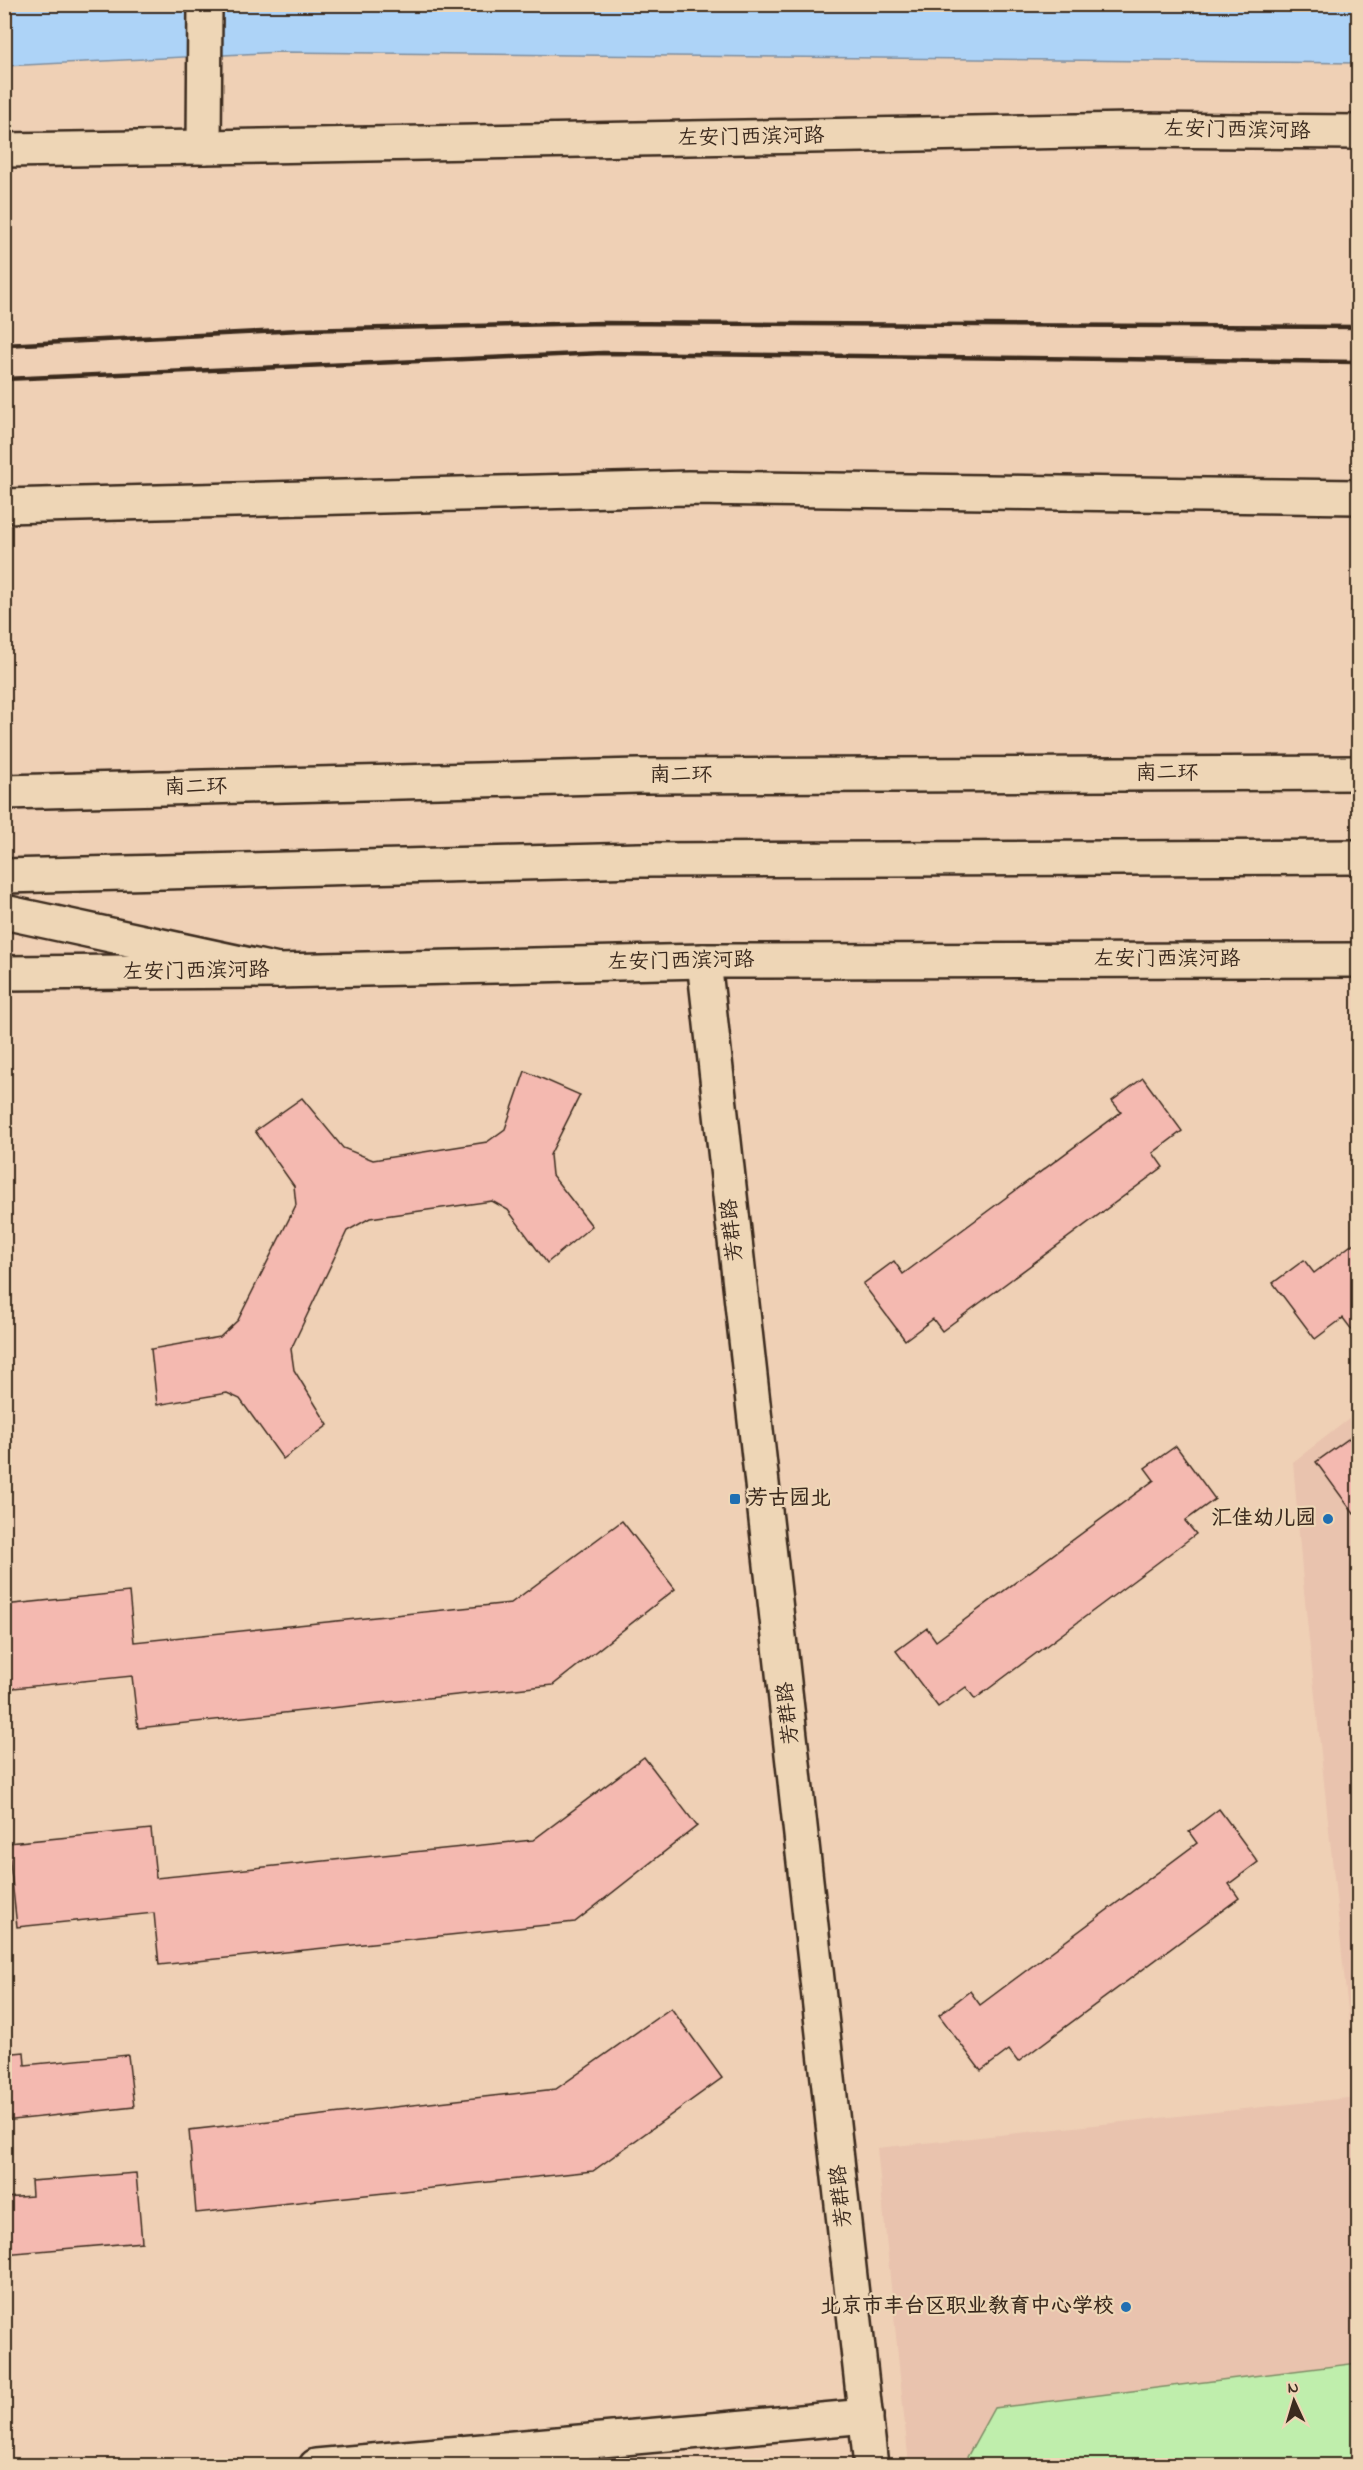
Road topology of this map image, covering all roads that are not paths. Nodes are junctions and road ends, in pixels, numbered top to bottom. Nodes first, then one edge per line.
1 (205, 4) edge
2 (1359, 132) edge
3 (204, 147) junction
4 (4, 150) edge
5 (1359, 497) edge
6 (4, 506) edge
7 (1359, 773) edge
8 (4, 792) edge
9 (1359, 857) edge
10 (4, 876) edge
11 (4, 912) edge
12 (1359, 960) edge
13 (704, 961) junction
14 (278, 971) junction
15 (4, 973) edge
16 (866, 2416) junction
17 (316, 2466) edge
18 (871, 2466) edge

1 - 3 main road
2 - 3 main road, 左安门西滨河路
3 - 4 main road, 左安门西滨河路
5 - 6 main road
7 - 8 main road, 南二环
9 - 10 main road
11 - 14 main road
12 - 13 main road, 左安门西滨河路
13 - 14 main road, 左安门西滨河路
13 - 16 main road, 芳群路
14 - 15 main road, 左安门西滨河路
16 - 17 main road
16 - 18 main road, 芳群路

